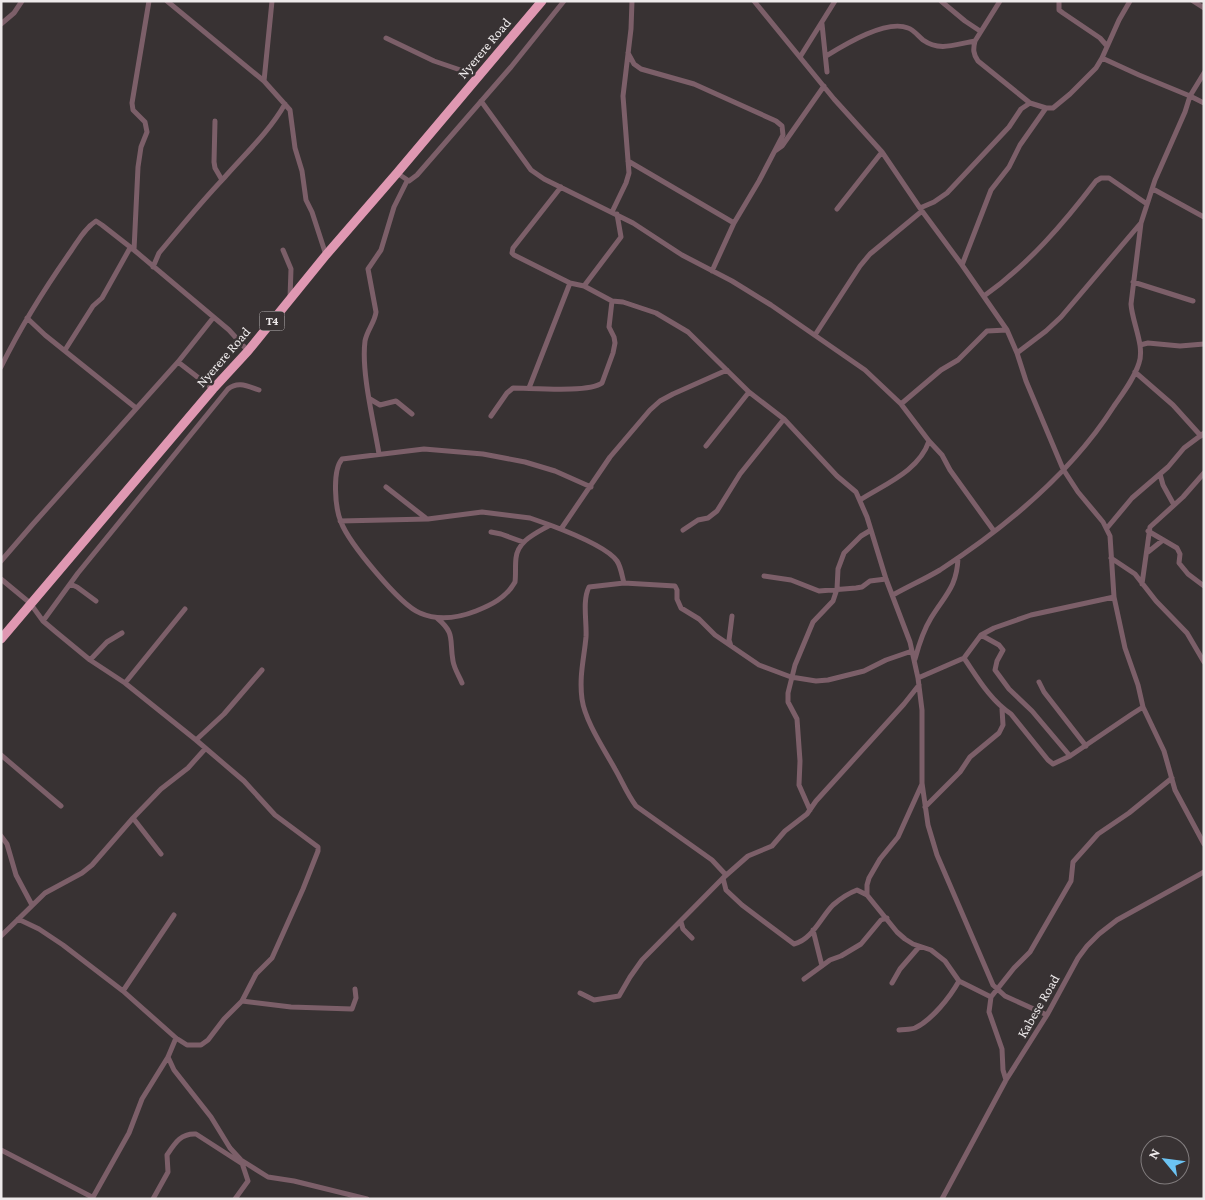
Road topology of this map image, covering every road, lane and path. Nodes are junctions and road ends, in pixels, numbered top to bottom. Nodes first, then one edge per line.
1 (22, 1) edge
2 (149, 1) edge
3 (167, 1) edge
4 (272, 1) edge
5 (542, 1) edge
6 (564, 1) edge
7 (632, 1) edge
8 (754, 1) edge
9 (835, 1) edge
10 (941, 1) edge
11 (1000, 1) edge
12 (1059, 1) edge
13 (1130, 1) edge
14 (1193, 1) edge
15 (1204, 8) edge
16 (822, 23) junction
17 (1, 24) edge
18 (980, 31) junction
19 (386, 38) dead end
20 (975, 41) junction
21 (1108, 46) junction
22 (628, 53) junction
23 (826, 56) junction
24 (800, 57) junction
25 (1102, 58) junction
26 (827, 72) dead end
27 (1204, 73) edge
28 (478, 76) junction
29 (264, 81) junction
30 (824, 86) junction
31 (1190, 96) junction
32 (481, 101) junction
33 (1030, 103) junction
34 (1204, 103) edge
35 (285, 104) junction
36 (1046, 108) junction
37 (215, 121) dead end
38 (773, 152) junction
39 (882, 152) junction
40 (628, 161) junction
41 (397, 174) junction
42 (222, 180) junction
43 (407, 181) junction
44 (561, 187) junction
45 (1152, 189) junction
46 (1147, 204) junction
47 (837, 209) dead end
48 (921, 210) junction
49 (614, 213) junction
50 (1204, 217) edge
51 (734, 222) junction
52 (1141, 223) junction
53 (132, 249) junction
54 (283, 250) dead end
55 (326, 255) junction
56 (962, 264) junction
57 (153, 267) junction
58 (712, 270) junction
59 (1133, 282) junction
60 (570, 283) junction
61 (584, 286) junction
62 (984, 296) junction
63 (290, 298) junction
64 (612, 301) junction
65 (1193, 301) dead end
66 (27, 318) junction
67 (213, 318) junction
68 (1007, 330) junction
69 (815, 335) junction
70 (1204, 344) edge
71 (1140, 345) junction
72 (65, 350) junction
73 (248, 351) junction
74 (1017, 353) junction
75 (178, 362) junction
76 (1, 367) edge
77 (727, 370) junction
78 (1135, 372) junction
79 (529, 388) junction
80 (213, 389) junction
81 (259, 390) dead end
82 (749, 392) junction
83 (370, 398) junction
84 (901, 404) junction
85 (136, 408) junction
86 (412, 414) dead end
87 (491, 416) dead end
88 (784, 419) junction
89 (1202, 434) edge
90 (929, 442) junction
91 (706, 446) dead end
92 (379, 454) junction
93 (1064, 469) junction
94 (1204, 473) edge
95 (1160, 474) junction
96 (386, 487) dead end
97 (591, 487) junction
98 (860, 500) junction
99 (1174, 505) junction
100 (428, 519) junction
101 (340, 521) junction
102 (550, 525) junction
103 (1107, 528) junction
104 (561, 529) junction
105 (684, 530) dead end
106 (871, 530) junction
107 (994, 531) junction
108 (1148, 531) junction
109 (491, 532) dead end
110 (1164, 540) junction
111 (523, 542) junction
112 (1148, 552) junction
113 (958, 558) junction
114 (1111, 558) junction
115 (1, 561) edge
116 (764, 576) dead end
117 (1, 579) edge
118 (886, 579) junction
119 (624, 583) junction
120 (70, 584) junction
121 (1142, 584) junction
122 (1204, 586) edge
123 (836, 589) junction
124 (893, 595) junction
125 (1114, 597) junction
126 (96, 601) dead end
127 (30, 603) junction
128 (185, 609) dead end
129 (732, 616) dead end
130 (436, 618) junction
131 (43, 621) junction
132 (122, 633) dead end
133 (981, 635) junction
134 (1, 639) edge
135 (732, 647) junction
136 (912, 651) junction
137 (964, 658) junction
138 (90, 660) junction
139 (914, 662) junction
140 (1204, 662) edge
141 (262, 670) dead end
142 (792, 677) junction
143 (918, 678) junction
144 (1039, 682) dead end
145 (462, 683) dead end
146 (125, 684) junction
147 (919, 685) junction
148 (1143, 707) junction
149 (1002, 709) junction
150 (196, 740) junction
151 (1086, 746) junction
152 (205, 749) junction
153 (1, 755) edge
154 (1070, 756) junction
155 (1172, 778) junction
156 (922, 783) junction
157 (61, 806) dead end
158 (926, 807) junction
159 (810, 810) junction
160 (133, 818) junction
161 (1, 836) edge
162 (1204, 844) edge
163 (161, 854) dead end
164 (1204, 872) edge
165 (724, 876) junction
166 (867, 895) junction
167 (32, 905) junction
168 (174, 915) dead end
169 (887, 918) junction
170 (18, 919) junction
171 (681, 922) junction
172 (813, 930) junction
173 (1, 936) edge
174 (692, 938) dead end
175 (919, 947) junction
176 (822, 966) junction
177 (804, 978) dead end
178 (959, 980) junction
179 (892, 983) dead end
180 (355, 988) dead end
181 (996, 990) junction
182 (123, 991) junction
183 (580, 993) dead end
184 (991, 997) junction
185 (242, 1002) junction
186 (1047, 1015) junction
187 (899, 1030) dead end
188 (176, 1038) junction
189 (168, 1057) junction
190 (1006, 1080) junction
191 (1, 1150) edge
192 (242, 1162) junction
193 (341, 1192) junction
194 (92, 1198) edge
195 (153, 1199) edge
196 (235, 1199) edge
197 (338, 1199) edge
198 (367, 1199) edge
199 (942, 1199) edge

1 - 17 street
2 - 53 street
3 - 29 street
4 - 29 street
5 - 28 highway, Nyerere Road / T4
6 - 32 street
7 - 22 street
8 - 24 street
9 - 16 street
10 - 18 street
11 - 18 street
12 - 21 street
13 - 21 street
14 - 15 street
16 - 23 street
16 - 24 street
18 - 20 street
19 - 28 street
20 - 23 street
20 - 33 street
21 - 25 street
22 - 38 street
22 - 40 street
23 - 26 street
24 - 30 street
25 - 31 street
25 - 36 street
27 - 31 street
28 - 41 highway, Nyerere Road / T4
29 - 35 street
30 - 38 street
30 - 39 street
31 - 34 street
31 - 45 street
32 - 43 street
32 - 44 street
33 - 36 street
33 - 48 street
35 - 42 street
35 - 55 street
36 - 56 street
37 - 42 street
38 - 51 street
39 - 47 street
39 - 48 street
40 - 49 street
40 - 51 street
41 - 43 street
41 - 55 highway, Nyerere Road / T4
42 - 57 street
43 - 83 street
44 - 49 street
44 - 60 street
45 - 46 street
45 - 50 street
46 - 52 street
46 - 62 street
48 - 56 street
48 - 69 street
49 - 58 street
49 - 61 street
51 - 58 street
52 - 59 street
52 - 74 street
53 - 57 street
53 - 66 street
53 - 72 street
54 - 63 street
55 - 63 highway, Nyerere Road / T4
56 - 62 street
57 - 67 street
58 - 69 street
59 - 65 street
59 - 71 street
60 - 61 street
60 - 79 street
61 - 64 street
62 - 68 street
63 - 73 highway, Nyerere Road / T4
64 - 77 street
64 - 79 street
66 - 72 street
66 - 76 street
67 - 73 street
67 - 75 street
68 - 74 street
68 - 84 street
69 - 84 street
70 - 71 street
71 - 78 street
72 - 85 street
73 - 80 highway, Nyerere Road / T4
74 - 93 street
75 - 80 street
75 - 85 street
77 - 82 street
77 - 97 street
78 - 89 street
78 - 93 street
79 - 87 street
80 - 127 highway, Nyerere Road / T4
81 - 120 street
82 - 88 street
82 - 91 street
83 - 86 street
83 - 92 street
84 - 90 street
85 - 115 street
88 - 98 street
88 - 105 street
89 - 95 street
90 - 98 street
90 - 107 street
92 - 97 street
92 - 101 street
93 - 103 street
93 - 107 street
94 - 99 street
95 - 99 street
95 - 103 street
96 - 100 street
97 - 104 street
98 - 106 street
99 - 108 street
100 - 101 street
100 - 102 street
101 - 130 street
102 - 104 street
102 - 111 street
103 - 114 street
104 - 119 street
106 - 118 street
106 - 123 street
107 - 113 street
108 - 110 street
108 - 112 street
109 - 111 street
110 - 112 street
110 - 122 street
111 - 130 street
112 - 121 street
113 - 124 street
113 - 139 street
114 - 121 street
114 - 125 street
116 - 123 street
117 - 127 street
118 - 123 street
118 - 124 street
119 - 135 street
119 - 165 street
120 - 126 street
120 - 131 street
121 - 140 street
123 - 142 street
124 - 136 street
125 - 133 street
125 - 148 street
127 - 131 street
127 - 134 highway, Nyerere Road / T4
128 - 146 street
129 - 135 street
130 - 145 street
131 - 138 street
132 - 138 street
133 - 137 street
133 - 154 street
135 - 142 street
136 - 139 street
136 - 142 street
137 - 143 street
137 - 149 street
138 - 146 street
139 - 143 street
141 - 150 street
142 - 159 street
143 - 147 street
144 - 151 street
146 - 150 street
147 - 156 street
147 - 159 street
148 - 151 street
148 - 155 street
149 - 154 street
149 - 158 street
150 - 152 street
151 - 154 street
152 - 160 street
152 - 185 street
153 - 157 street
155 - 162 street
155 - 181 street
156 - 158 street
156 - 166 street
158 - 181 street
159 - 165 street
160 - 163 street
160 - 167 street
161 - 167 street
164 - 186 street, Kabese Road
165 - 171 street
165 - 172 street
166 - 169 street
166 - 172 street
167 - 170 street
168 - 182 street
169 - 175 street
169 - 176 street
170 - 173 street
170 - 182 street
171 - 174 street
171 - 183 street
172 - 176 street
175 - 178 street
175 - 179 street
176 - 177 street
178 - 184 street
178 - 187 street
180 - 185 street
181 - 184 street
181 - 186 street
182 - 188 street
184 - 190 street
185 - 188 street
186 - 190 street, Kabese Road
188 - 189 street
189 - 192 street
189 - 194 street
190 - 199 street, Kabese Road
191 - 194 street
192 - 193 street
192 - 195 street
192 - 196 street
193 - 197 street
193 - 198 street

